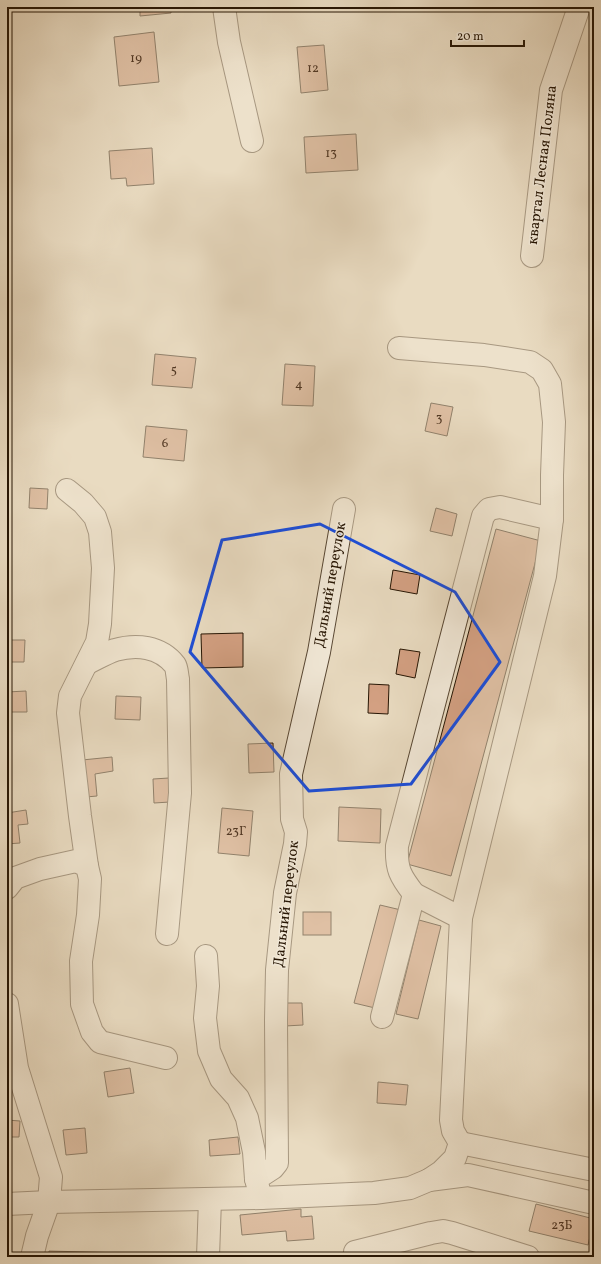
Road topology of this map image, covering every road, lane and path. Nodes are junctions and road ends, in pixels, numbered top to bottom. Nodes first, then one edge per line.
1 (224, 7) edge
2 (579, 7) edge
3 (252, 141) dead end
4 (532, 256) dead end
5 (399, 348) dead end
6 (67, 490) dead end
7 (344, 509) dead end
8 (552, 519) junction
9 (87, 663) junction
10 (87, 866) junction
11 (7, 888) edge
12 (414, 894) junction
13 (461, 918) junction
14 (167, 934) dead end
15 (206, 956) dead end
16 (7, 1004) edge
17 (382, 1017) dead end
18 (166, 1058) dead end
19 (12, 1069) edge
20 (460, 1143) junction
21 (594, 1170) edge
22 (429, 1180) junction
23 (259, 1188) junction
24 (210, 1199) junction
25 (49, 1202) junction
26 (594, 1203) edge
27 (7, 1204) edge
28 (355, 1252) dead end
29 (32, 1257) edge
30 (208, 1257) edge
31 (528, 1257) edge

1 - 3 street
2 - 4 street, квартал Лесная Поляна
5 - 8 street
6 - 9 street
7 - 23 street, Дальний переулок
8 - 12 street
8 - 13 street
9 - 10 street
9 - 14 street
10 - 11 street
10 - 18 street
12 - 13 street
12 - 17 street
13 - 20 street
15 - 23 street
16 - 19 street
19 - 25 street
20 - 21 street
20 - 22 street
22 - 23 street
22 - 26 street
23 - 24 street
24 - 25 street
24 - 30 street
25 - 27 street
25 - 29 street
28 - 31 street

